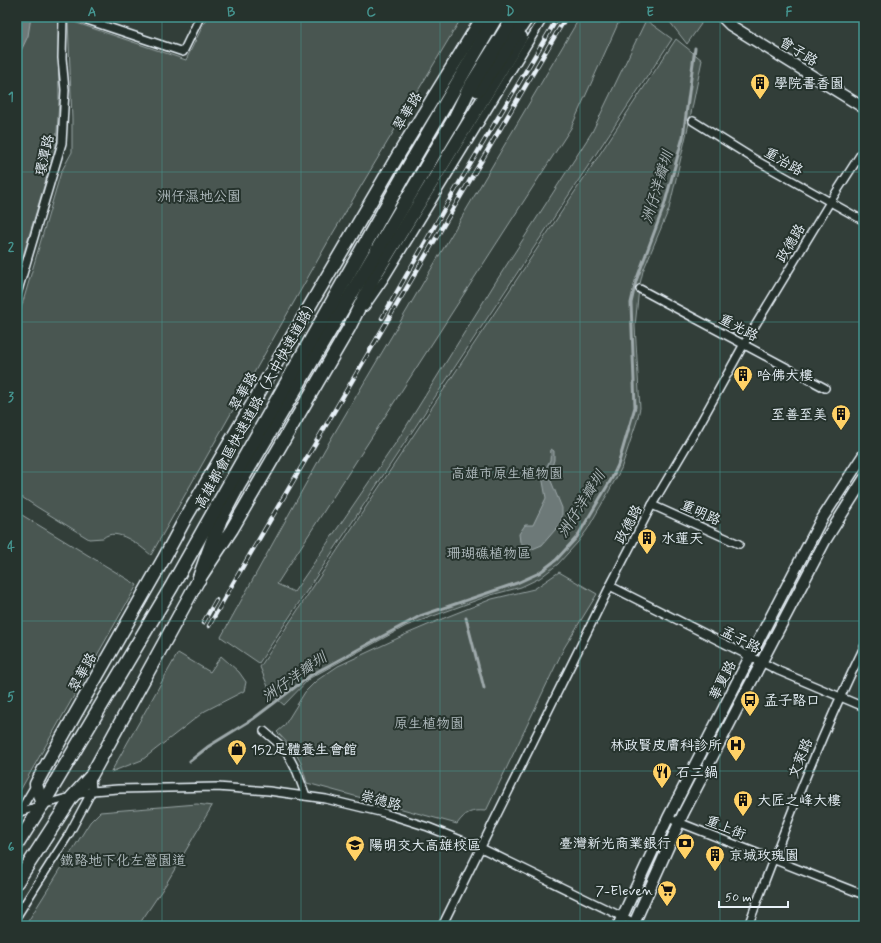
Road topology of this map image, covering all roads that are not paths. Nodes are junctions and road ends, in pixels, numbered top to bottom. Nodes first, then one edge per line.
1 (63, 17) edge
2 (78, 17) edge
3 (200, 17) edge
4 (482, 17) edge
5 (496, 17) edge
6 (514, 17) edge
7 (528, 17) edge
8 (544, 17) edge
9 (722, 17) edge
10 (864, 108) edge
11 (455, 118) junction
12 (693, 121) dead end
13 (864, 149) edge
14 (830, 202) junction
15 (864, 221) edge
16 (640, 289) dead end
17 (17, 294) edge
18 (349, 328) junction
19 (744, 344) junction
20 (825, 388) dead end
21 (864, 454) edge
22 (864, 479) edge
23 (652, 505) junction
24 (739, 544) dead end
25 (199, 579) junction
26 (610, 586) junction
27 (864, 647) edge
28 (749, 658) junction
29 (761, 663) junction
30 (840, 697) junction
31 (864, 707) edge
32 (264, 731) dead end
33 (91, 776) junction
34 (36, 784) junction
35 (92, 791) junction
36 (306, 796) junction
37 (72, 797) junction
38 (42, 805) junction
39 (18, 814) edge
40 (668, 818) junction
41 (680, 823) junction
42 (17, 845) edge
43 (481, 848) junction
44 (772, 860) junction
45 (17, 882) edge
46 (864, 896) edge
47 (17, 916) edge
48 (620, 922) edge
49 (636, 925) edge
50 (442, 926) edge
51 (748, 926) edge

1 - 17 street, 環潭路
2 - 3 street
4 - 34 main road, 翠華路
5 - 38 highway, 高雄都會區快速道路（大中快速道路）
6 - 11 highway, 高雄都會區快速道路（大中快速道路）
7 - 11 highway
7 - 18 main road
8 - 18 street
9 - 10 street, 曾子路
11 - 25 highway, 高雄都會區快速道路（大中快速道路）
12 - 14 street, 重治路
13 - 14 street, 政德路
14 - 15 street, 重治路
14 - 19 street, 政德路
16 - 19 street, 重光路
18 - 25 main road
19 - 20 street, 重光路
19 - 23 street, 政德路
21 - 28 street, 華夏路
22 - 29 street, 華夏路
23 - 24 street, 重明路
23 - 26 street, 政德路
25 - 33 main road
26 - 28 street, 孟子路
26 - 43 street, 政德路
27 - 30 street, 文萊路
28 - 29 street, 孟子路
28 - 40 street, 華夏路
29 - 30 street, 孟子路
29 - 41 street, 華夏路
30 - 31 street, 孟子路
30 - 44 street, 文萊路
32 - 36 street
33 - 35 street
33 - 37 main road
34 - 38 main road
34 - 39 street, 翠華路
35 - 36 street, 崇德路
35 - 37 street, 崇德路
35 - 47 street
36 - 43 street, 崇德路
37 - 38 street, 崇德路
37 - 45 main road
38 - 39 street, 崇德路
38 - 42 main road
40 - 41 street, 重上街
40 - 48 street, 華夏路
41 - 44 street, 重上街
41 - 49 street, 華夏路
43 - 48 street, 崇德路
43 - 50 street, 政德路
44 - 46 street, 重上街
44 - 51 street, 文萊路
48 - 49 street, 崇德路

